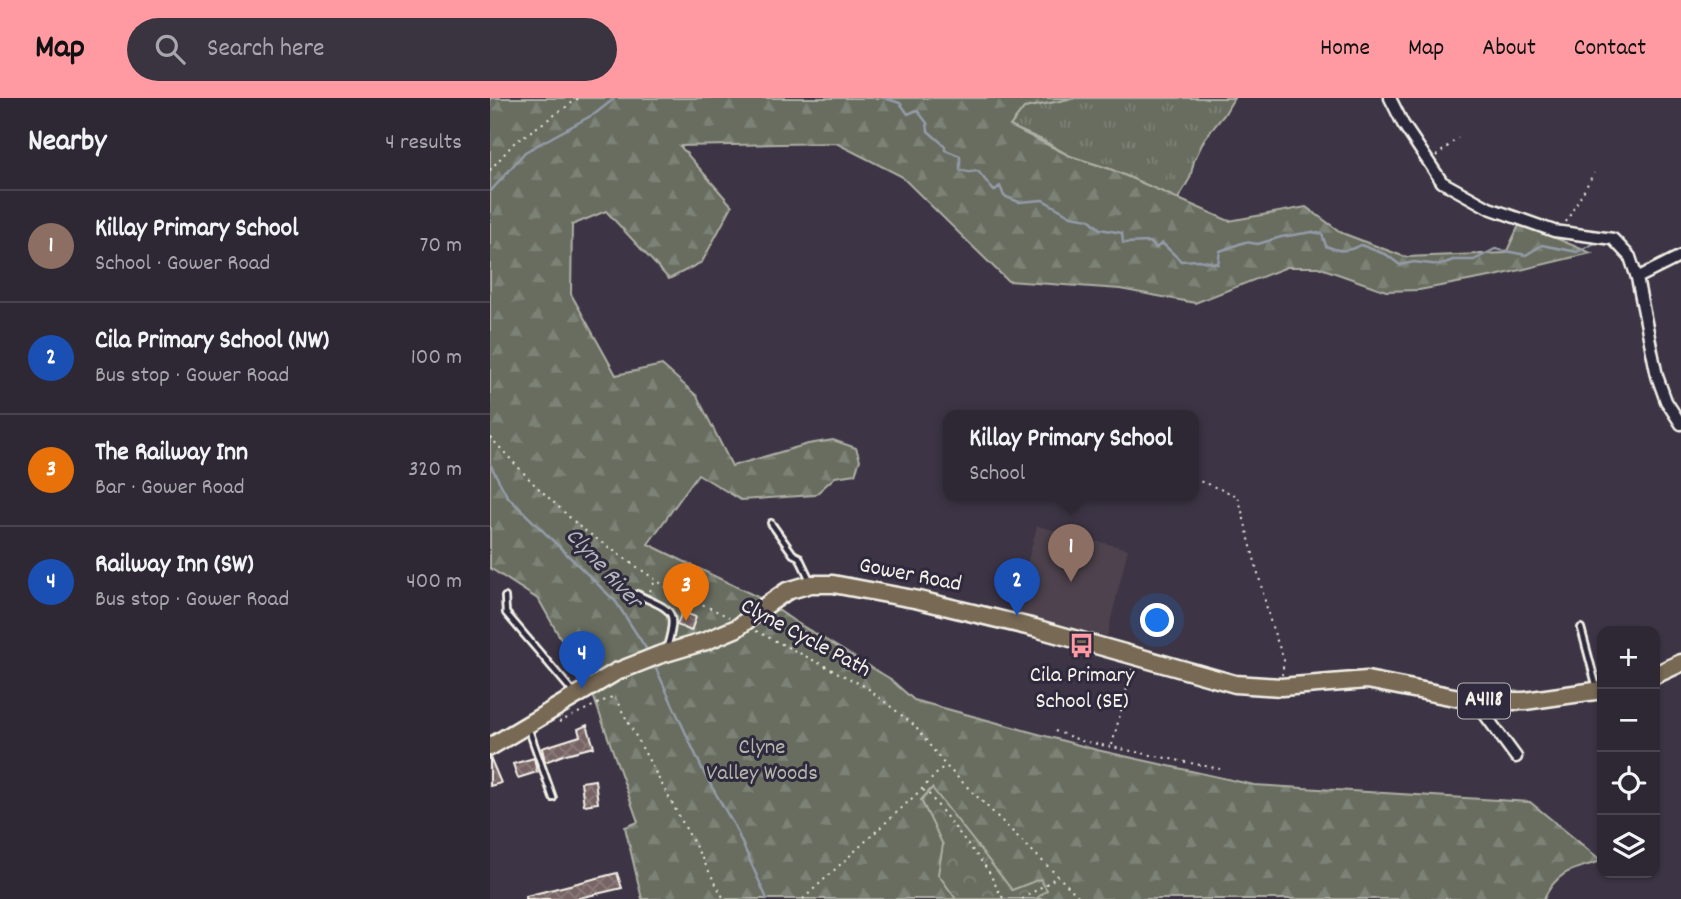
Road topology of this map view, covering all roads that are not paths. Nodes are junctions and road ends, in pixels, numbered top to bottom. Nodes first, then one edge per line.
1 (1391, 98) edge
2 (1681, 256) edge
3 (1637, 278) junction
4 (1681, 424) edge
5 (771, 523) dead end
6 (811, 584) junction
7 (637, 594) dead end
8 (505, 597) dead end
9 (1581, 628) dead end
10 (659, 655) junction
11 (1681, 663) edge
12 (1660, 673) edge
13 (1600, 689) edge
14 (1597, 690) edge
15 (576, 695) junction
16 (1475, 701) junction
17 (527, 726) junction
18 (490, 747) edge
19 (1516, 757) dead end
20 (553, 798) dead end

1 - 3 street
2 - 3 street
3 - 4 street
5 - 6 lane
6 - 10 main road, Gower Road / A4118, bridge
6 - 16 main road, Gower Road / A4118
7 - 10 lane
8 - 15 lane
9 - 13 lane
10 - 15 main road, Gower Road / A4118
11 - 12 main road
14 - 16 main road, Gower Road / A4118
15 - 17 main road, Gower Road / A4118
16 - 19 street
17 - 18 main road, Gower Road / A4118
17 - 20 lane

